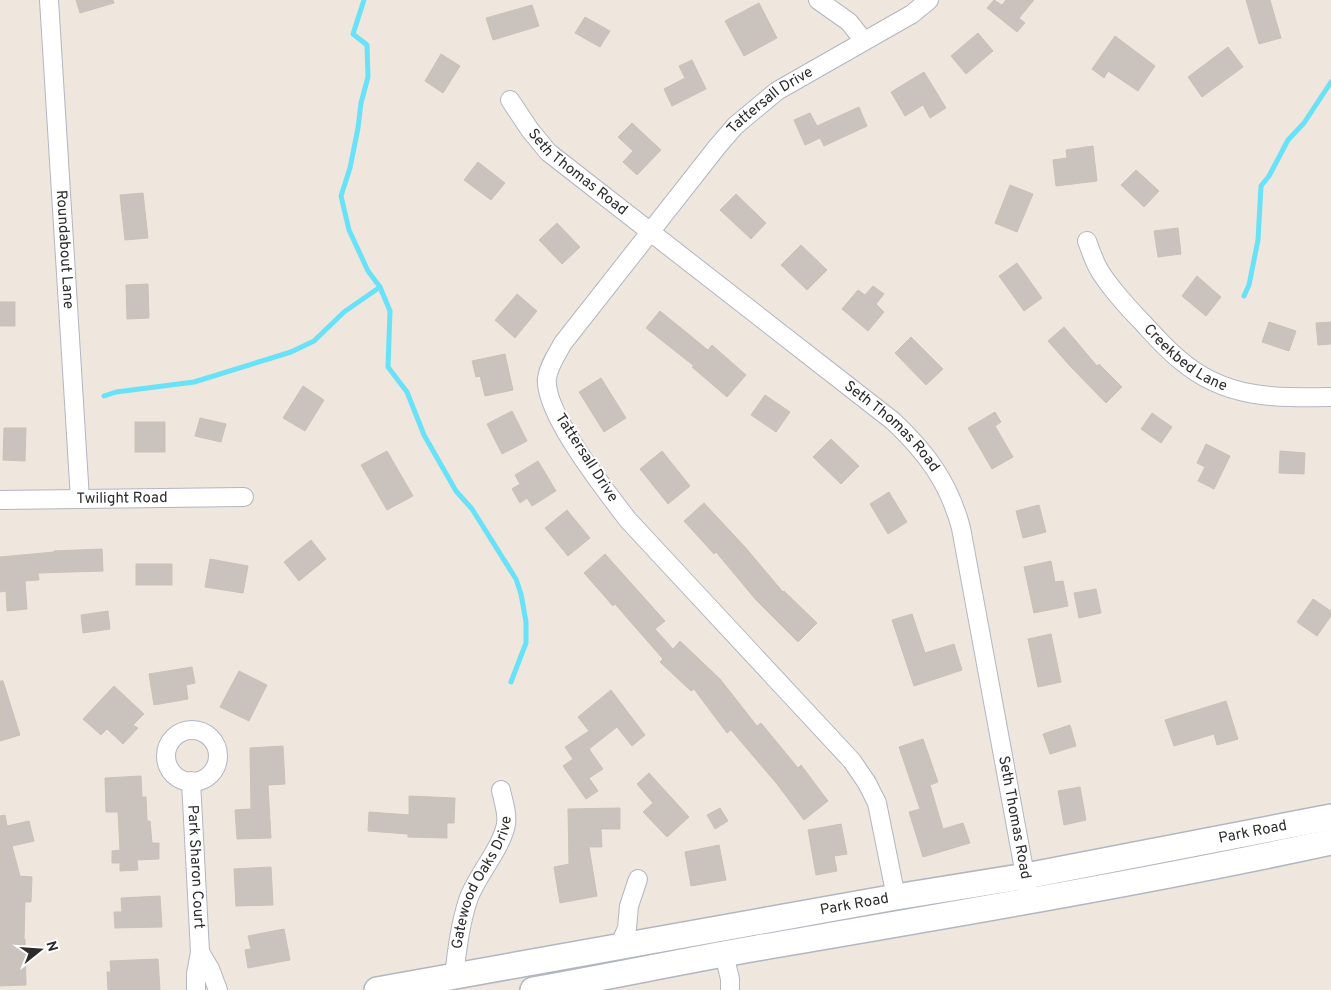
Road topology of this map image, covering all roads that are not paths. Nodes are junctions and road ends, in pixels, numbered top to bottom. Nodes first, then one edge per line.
1 (50, 0) edge
2 (818, 0) edge
3 (928, 0) edge
4 (864, 41) junction
5 (510, 100) dead end
6 (650, 232) junction
7 (1087, 241) dead end
8 (1331, 398) edge
9 (244, 497) dead end
10 (0, 500) edge
11 (80, 500) junction
12 (191, 781) dead end
13 (500, 790) dead end
14 (1331, 817) edge
15 (1331, 842) edge
16 (1026, 876) junction
17 (638, 879) dead end
18 (896, 897) junction
19 (1030, 900) junction
20 (619, 947) junction
21 (200, 952) junction
22 (724, 954) junction
23 (454, 976) junction
24 (196, 990) edge
25 (218, 990) edge
26 (377, 990) edge
27 (533, 990) edge
28 (730, 990) edge

1 - 11 street, Roundabout Lane
2 - 4 street
3 - 4 street, Tattersall Drive
4 - 6 street, Tattersall Drive
5 - 6 street, Seth Thomas Road
6 - 16 street, Seth Thomas Road
6 - 18 street, Tattersall Drive
7 - 8 street, Creekbed Lane
9 - 11 street, Twilight Road
10 - 11 street, Twilight Road
12 - 21 street, Park Sharon Court
13 - 23 street, Gatewood Oaks Drive
14 - 16 main road, Park Road
15 - 19 main road, Park Road
16 - 18 main road, Park Road
16 - 19 street, Seth Thomas Road
17 - 20 street
18 - 20 main road, Park Road
19 - 22 main road, Park Road
20 - 23 main road, Park Road
21 - 24 street, Park Sharon Court
21 - 25 street, Park Sharon Court
22 - 27 main road, Park Road
22 - 28 street
23 - 26 main road, Park Road

